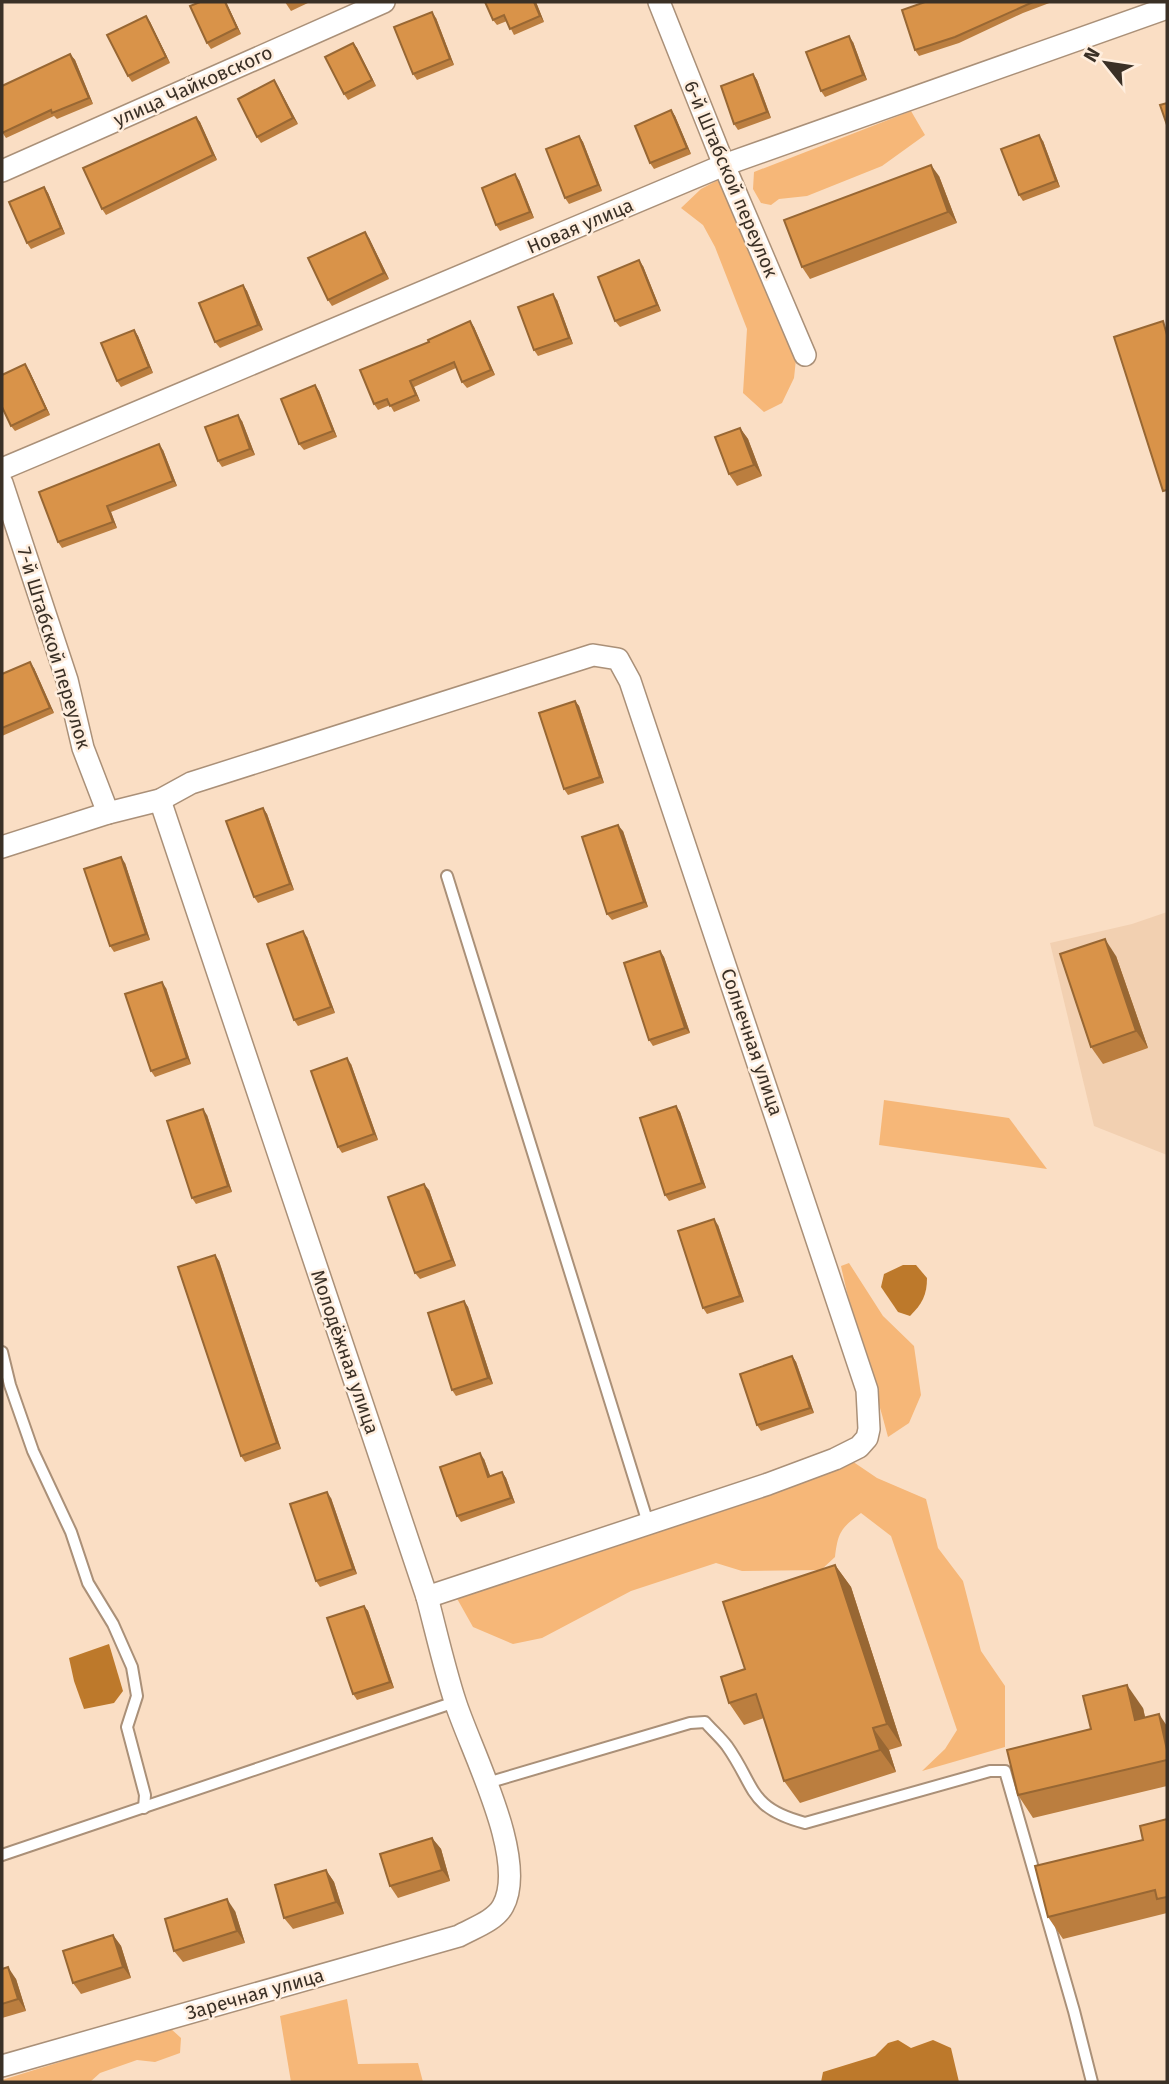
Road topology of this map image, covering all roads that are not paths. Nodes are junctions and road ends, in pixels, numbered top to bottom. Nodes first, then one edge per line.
1 (384, 2) edge
2 (659, 2) edge
3 (1167, 8) edge
4 (724, 165) junction
5 (2, 171) edge
6 (805, 355) dead end
7 (2, 469) edge
8 (2, 483) edge
9 (160, 800) junction
10 (108, 813) junction
11 (2, 847) edge
12 (447, 876) dead end
13 (2, 1352) edge
14 (648, 1523) junction
15 (427, 1597) junction
16 (455, 1702) junction
17 (487, 1783) junction
18 (144, 1808) junction
19 (2, 1855) edge
20 (503, 1908) joint
21 (2, 2066) edge
22 (1092, 2082) edge

1 - 5 street, улица Чайковского
2 - 4 street, 6-й Штабской переулок
3 - 4 street, Новая улица
4 - 6 street, 6-й Штабской переулок
4 - 7 street, Новая улица
8 - 10 street, 7-й Штабской переулок
9 - 10 street
9 - 14 street, Солнечная улица
9 - 15 street, Молодёжная улица
10 - 11 street
12 - 14 lane
13 - 18 lane
14 - 15 street
15 - 16 street, Молодёжная улица
16 - 17 street, Молодёжная улица
16 - 18 lane
17 - 20 street, Молодёжная улица
17 - 22 lane
18 - 19 lane
20 - 21 street, Заречная улица

